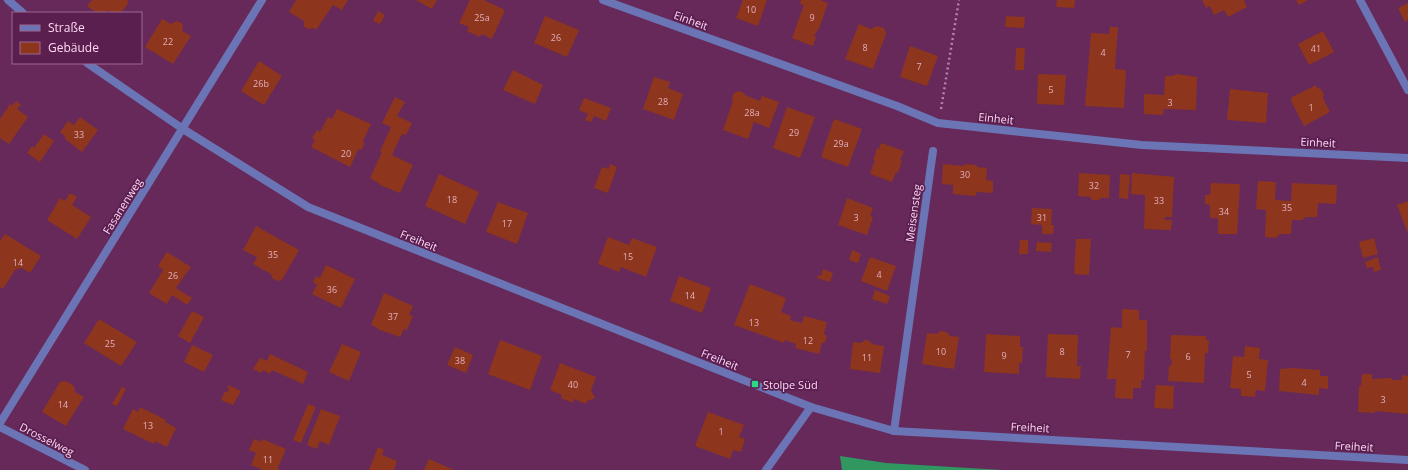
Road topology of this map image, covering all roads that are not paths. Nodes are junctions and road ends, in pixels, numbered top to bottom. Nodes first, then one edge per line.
1 (8, 0) edge
2 (262, 0) edge
3 (603, 0) edge
4 (1360, 0) edge
5 (22, 12) edge
6 (88, 64) edge
7 (1408, 90) edge
8 (183, 129) junction
9 (933, 151) dead end
10 (1408, 158) edge
11 (811, 407) junction
12 (0, 423) edge
13 (0, 427) edge
14 (894, 430) junction
15 (1408, 460) edge
16 (85, 470) edge
17 (766, 470) edge

1 - 5 street
2 - 8 street, Fasanenweg
3 - 10 street, Einheit
4 - 7 street
6 - 8 street, Freiheit
8 - 11 street, Freiheit
8 - 12 street, Fasanenweg
9 - 14 street, Meisensteg
11 - 14 street, Freiheit
11 - 17 street
13 - 16 street, Drosselweg
14 - 15 street, Freiheit

